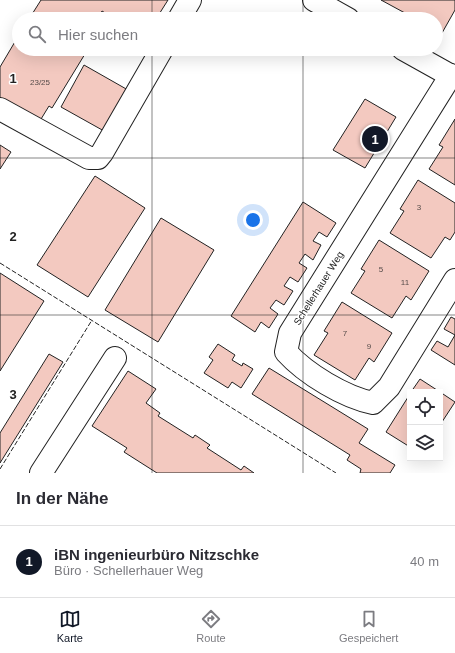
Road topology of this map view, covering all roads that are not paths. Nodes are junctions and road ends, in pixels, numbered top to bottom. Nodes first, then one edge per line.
1 (190, 0) edge
2 (316, 0) edge
3 (183, 12) edge
4 (336, 12) edge
5 (158, 56) edge
6 (416, 56) edge
7 (453, 76) edge
8 (0, 110) edge
9 (455, 280) edge
10 (115, 358) dead end
11 (41, 473) edge

1 - 3 street
2 - 4 street
5 - 8 street
6 - 7 street
7 - 9 street, Schellerhauer Weg
10 - 11 street

